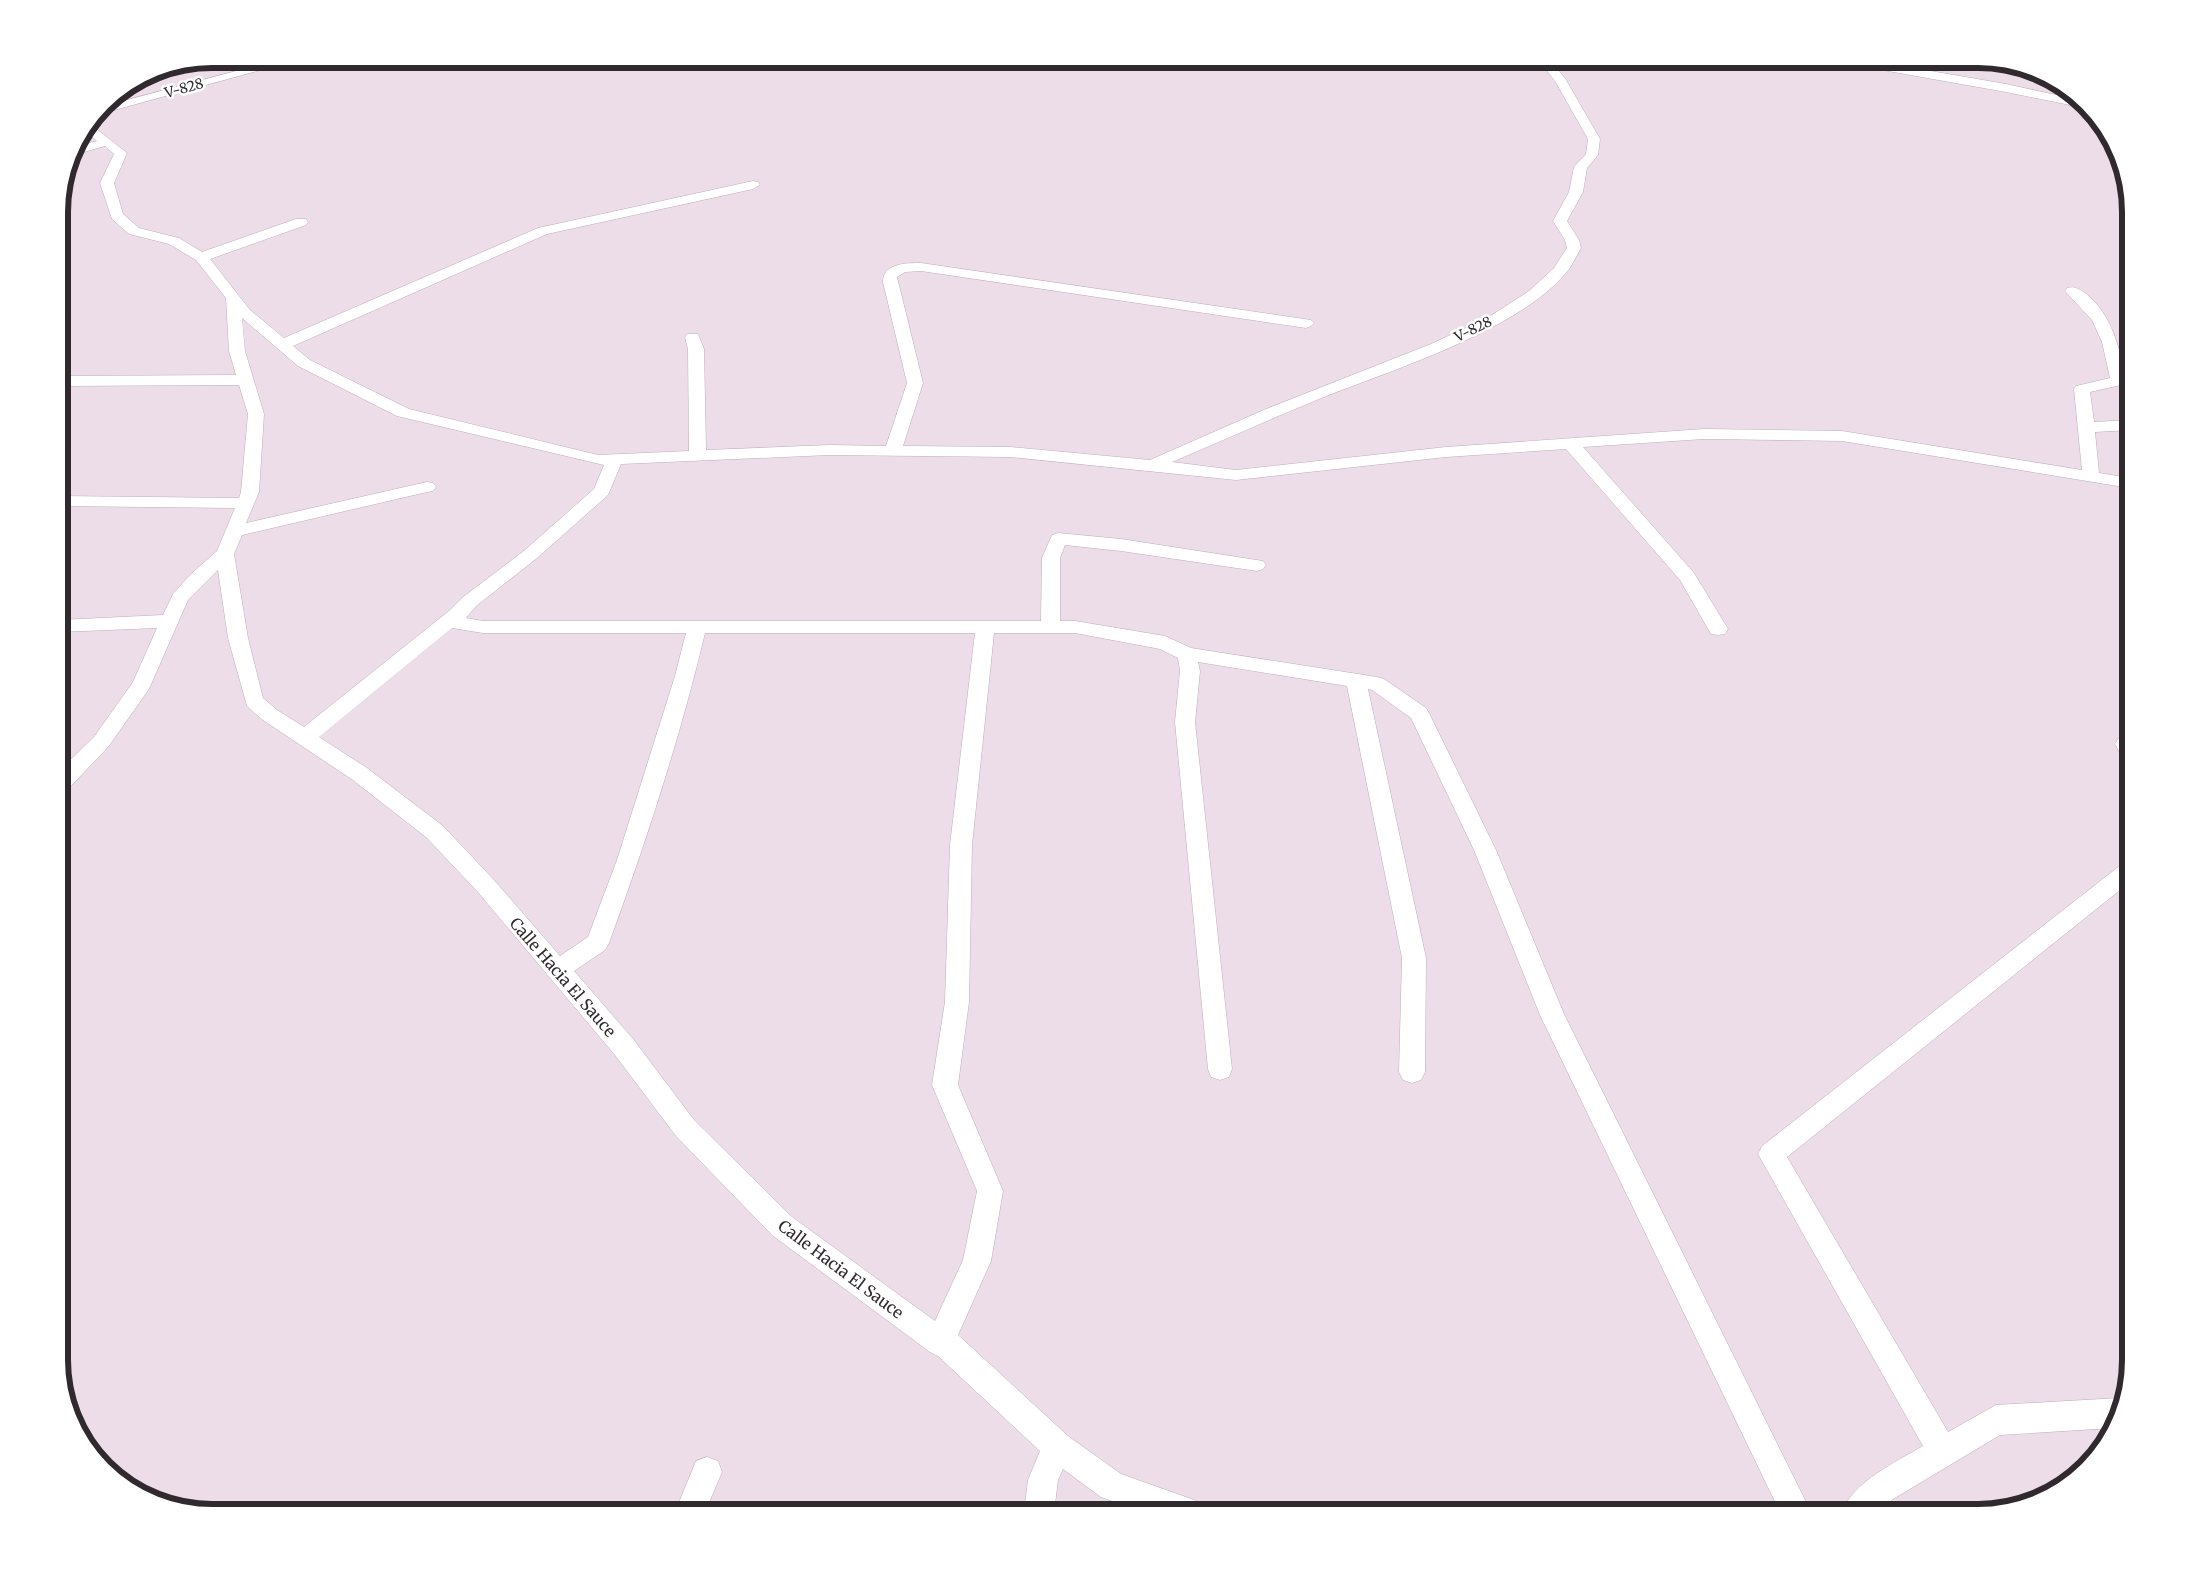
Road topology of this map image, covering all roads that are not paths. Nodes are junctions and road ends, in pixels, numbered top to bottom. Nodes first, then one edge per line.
1 (258, 68) edge
2 (1551, 68) edge
3 (1894, 68) edge
4 (2071, 102) edge
5 (110, 109) edge
6 (92, 131) edge
7 (106, 142) junction
8 (82, 149) edge
9 (753, 185) dead end
10 (301, 222) dead end
11 (201, 257) junction
12 (2072, 291) dead end
13 (233, 298) junction
14 (1306, 323) dead end
15 (693, 337) dead end
16 (282, 345) junction
17 (245, 380) junction
18 (68, 381) edge
19 (2122, 425) edge
20 (2086, 427) junction
21 (1570, 444) junction
22 (893, 451) junction
23 (698, 457) junction
24 (614, 460) junction
25 (1152, 465) junction
26 (2091, 477) junction
27 (2122, 481) edge
28 (428, 488) dead end
29 (68, 501) edge
30 (246, 503) junction
31 (235, 531) junction
32 (225, 554) junction
33 (1257, 565) dead end
34 (456, 615) junction
35 (171, 621) junction
36 (68, 626) edge
37 (697, 627) junction
38 (1050, 627) junction
39 (985, 628) junction
40 (1718, 629) dead end
41 (1187, 654) junction
42 (1356, 680) junction
43 (305, 737) junction
44 (68, 775) edge
45 (2122, 876) edge
46 (557, 970) junction
47 (1220, 1069) dead end
48 (1412, 1072) dead end
49 (940, 1342) junction
50 (2112, 1413) edge
51 (1057, 1447) junction
52 (1943, 1452) junction
53 (707, 1472) dead end
54 (693, 1504) edge
55 (1040, 1504) edge
56 (1163, 1504) edge
57 (1792, 1504) edge
58 (1865, 1504) edge

1 - 5 street, V-828
2 - 25 street, V-828
3 - 4 street
6 - 7 street
7 - 8 street
7 - 11 street
9 - 16 street
10 - 11 street
11 - 13 street
12 - 20 street
13 - 16 street
13 - 17 street
14 - 22 street
15 - 23 street
16 - 24 street
17 - 18 street
17 - 30 street
19 - 20 street
20 - 26 street
21 - 25 street
21 - 26 street
21 - 40 street
22 - 23 street
22 - 25 street
23 - 24 street
24 - 34 street
26 - 27 street
28 - 31 street
29 - 30 street
30 - 31 street
31 - 32 street
32 - 35 street
32 - 43 street, Calle Hacia El Sauce
33 - 38 street
34 - 37 street
34 - 43 street
35 - 36 street
35 - 44 street
37 - 39 street
37 - 46 street
38 - 39 street
38 - 41 street
39 - 49 street
41 - 42 street
41 - 47 street
42 - 48 street
42 - 57 street
43 - 46 street, Calle Hacia El Sauce
45 - 52 street
46 - 49 street, Calle Hacia El Sauce
49 - 51 street, Calle Hacia El Sauce
50 - 52 street
51 - 55 street
51 - 56 street, Calle Hacia El Sauce
52 - 58 street
53 - 54 street

